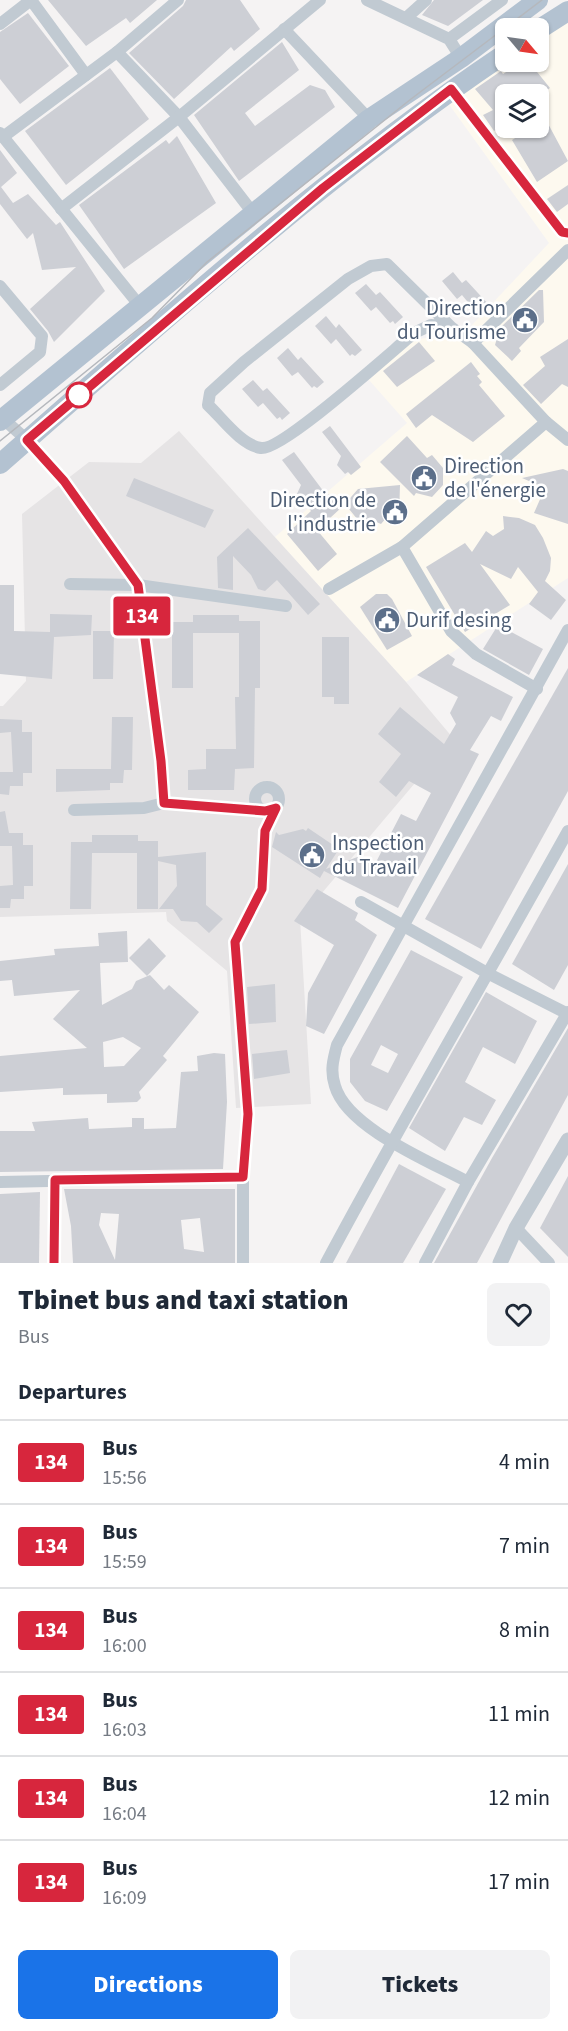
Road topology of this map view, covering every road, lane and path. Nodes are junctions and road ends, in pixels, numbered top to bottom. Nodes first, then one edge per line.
1 (31, 0) edge
2 (178, 0) edge
3 (320, 0) edge
4 (367, 0) edge
5 (426, 0) edge
6 (538, 0) edge
7 (496, 2) edge
8 (568, 10) edge
9 (406, 18) junction
10 (549, 23) edge
11 (0, 24) edge
12 (284, 29) junction
13 (449, 39) junction
14 (117, 52) junction
15 (461, 58) junction
16 (495, 59) edge
17 (86, 75) junction
18 (451, 89) junction
19 (179, 117) junction
20 (369, 119) junction
21 (2, 135) edge
22 (61, 209) junction
23 (253, 213) junction
24 (568, 233) edge
25 (568, 250) edge
26 (0, 286) edge
27 (140, 306) junction
28 (451, 327) junction
29 (473, 343) junction
30 (0, 385) edge
31 (1, 418) edge
32 (546, 422) junction
33 (27, 440) junction
34 (568, 440) edge
35 (0, 464) edge
36 (402, 547) junction
37 (70, 584) dead end
38 (138, 585) junction
39 (328, 589) dead end
40 (286, 606) dead end
41 (568, 630) edge
42 (537, 688) junction
43 (164, 803) junction
44 (276, 808) junction
45 (74, 810) dead end
46 (261, 810) junction
47 (568, 831) edge
48 (361, 902) dead end
49 (403, 927) junction
50 (489, 974) junction
51 (568, 1013) edge
52 (568, 1140) edge
53 (392, 1141) junction
54 (243, 1177) junction
55 (55, 1180) junction
56 (0, 1182) edge
57 (468, 1182) junction
58 (516, 1228) junction
59 (54, 1263) edge
60 (243, 1263) edge
61 (326, 1263) edge
62 (425, 1263) edge
63 (500, 1263) edge
64 (549, 1263) edge

1 - 11 street
1 - 17 street
2 - 14 street
3 - 12 street
4 - 9 street
5 - 9 street
6 - 15 main road
7 - 13 street
8 - 10 main road
9 - 13 street
12 - 19 street
12 - 20 street
13 - 15 street
14 - 17 street
14 - 19 street
15 - 20 main road
16 - 18 main road
17 - 21 street
18 - 24 street
18 - 33 main road
19 - 22 street
19 - 23 street
20 - 23 main road
21 - 22 street
22 - 27 street
23 - 27 main road
25 - 29 street
26 - 30 street
27 - 31 main road
28 - 28 street
28 - 29 street
29 - 32 street
31 - 33 street
32 - 34 street
32 - 36 street
33 - 35 main road
33 - 38 street
36 - 39 street
36 - 42 street
37 - 38 street
38 - 40 street
38 - 43 street
41 - 42 street
42 - 49 street
43 - 45 street
43 - 46 street
44 - 46 street
44 - 46 street
44 - 54 street
47 - 50 street
48 - 49 street
49 - 50 street
49 - 53 street
50 - 51 street
50 - 53 street
51 - 57 street
52 - 58 street
53 - 57 street
53 - 61 street
54 - 55 street
54 - 60 street
55 - 56 street
55 - 59 street
57 - 62 street
58 - 63 street
58 - 64 street

